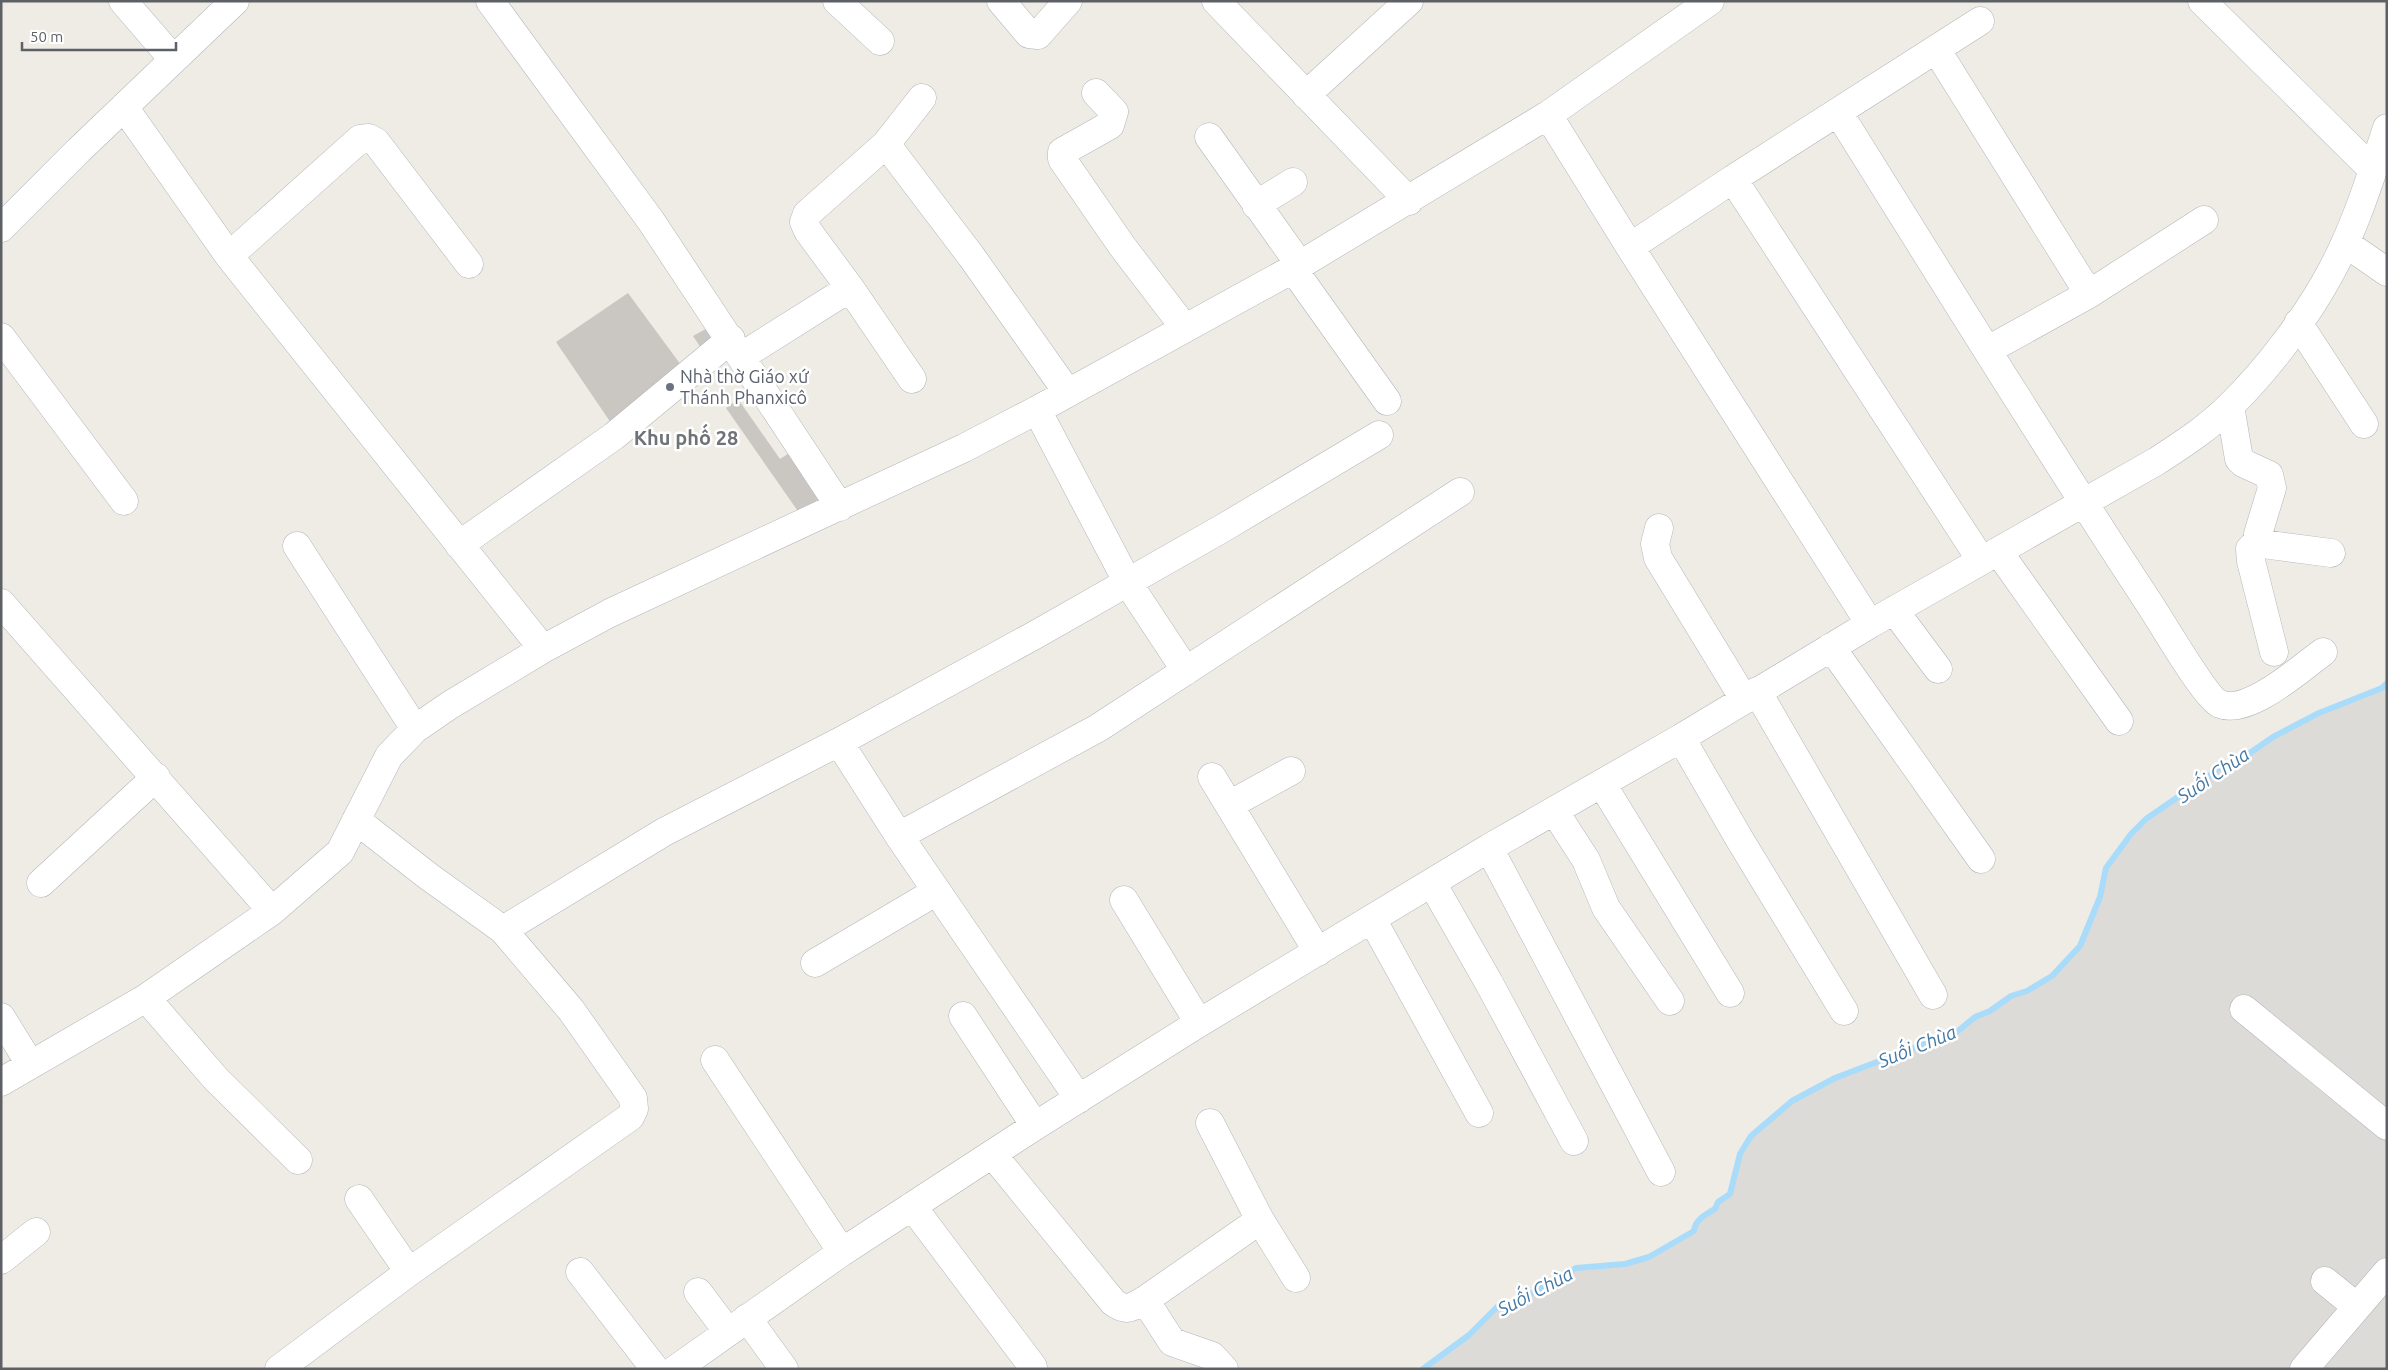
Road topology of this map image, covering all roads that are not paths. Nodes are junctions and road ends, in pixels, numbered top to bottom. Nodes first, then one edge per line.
1 (123, 1) edge
2 (235, 1) edge
3 (490, 1) edge
4 (837, 1) edge
5 (1001, 1) edge
6 (1068, 1) edge
7 (1216, 1) edge
8 (1409, 1) edge
9 (1710, 1) edge
10 (2202, 1) edge
11 (1980, 21) dead end
12 (880, 41) dead end
13 (1936, 50) junction
14 (173, 59) junction
15 (1096, 92) dead end
16 (1306, 94) junction
17 (922, 98) dead end
18 (124, 107) junction
19 (1838, 112) junction
20 (1548, 115) junction
21 (2387, 128) edge
22 (1209, 137) dead end
23 (886, 144) junction
24 (2378, 165) edge
25 (1733, 179) junction
26 (1293, 182) dead end
27 (1409, 201) junction
28 (1256, 205) junction
29 (2204, 220) dead end
30 (1, 228) edge
31 (2345, 243) junction
32 (1630, 247) junction
33 (229, 256) junction
34 (469, 264) dead end
35 (1296, 267) junction
36 (2387, 272) edge
37 (850, 288) junction
38 (2089, 294) junction
39 (2298, 323) junction
40 (1184, 327) junction
41 (1, 337) edge
42 (736, 348) junction
43 (1988, 350) junction
44 (912, 379) dead end
45 (1068, 393) junction
46 (1387, 401) dead end
47 (2230, 406) junction
48 (1037, 410) junction
49 (2364, 424) dead end
50 (1380, 435) dead end
51 (1460, 492) dead end
52 (124, 501) dead end
53 (2083, 503) junction
54 (840, 507) junction
55 (1658, 528) dead end
56 (2258, 541) junction
57 (459, 545) junction
58 (297, 546) dead end
59 (2330, 553) dead end
60 (1990, 555) junction
61 (1128, 583) junction
62 (1, 603) edge
63 (1894, 610) junction
64 (1870, 624) junction
65 (1831, 647) junction
66 (543, 649) junction
67 (2274, 652) dead end
68 (2324, 652) dead end
69 (1938, 669) dead end
70 (1186, 671) junction
71 (1751, 695) junction
72 (2119, 721) dead end
73 (415, 729) junction
74 (1681, 738) junction
75 (839, 742) junction
76 (1291, 771) dead end
77 (156, 777) junction
78 (1212, 777) dead end
79 (1602, 784) junction
80 (1229, 806) junction
81 (1555, 812) junction
82 (356, 820) junction
83 (899, 836) junction
84 (1489, 848) junction
85 (1981, 859) dead end
86 (41, 883) dead end
87 (1432, 883) junction
88 (937, 891) junction
89 (1124, 900) dead end
90 (272, 911) junction
91 (1372, 919) junction
92 (503, 930) junction
93 (1318, 952) junction
94 (815, 963) dead end
95 (1730, 993) dead end
96 (1932, 995) dead end
97 (146, 998) junction
98 (1670, 1001) dead end
99 (2244, 1009) dead end
100 (1844, 1011) dead end
101 (963, 1016) dead end
102 (1, 1017) edge
103 (1199, 1023) junction
104 (715, 1060) dead end
105 (30, 1064) junction
106 (1, 1082) edge
107 (1079, 1099) junction
108 (1479, 1113) dead end
109 (1210, 1123) dead end
110 (1035, 1126) junction
111 (2387, 1126) edge
112 (1574, 1141) dead end
113 (992, 1155) junction
114 (298, 1160) dead end
115 (1661, 1172) dead end
116 (359, 1199) dead end
117 (912, 1206) junction
118 (1260, 1220) junction
119 (36, 1232) dead end
120 (842, 1252) junction
121 (1, 1260) edge
122 (409, 1272) junction
123 (580, 1272) dead end
124 (2387, 1272) edge
125 (1296, 1278) dead end
126 (2325, 1281) dead end
127 (698, 1292) dead end
128 (1145, 1300) junction
129 (2357, 1307) junction
130 (738, 1325) junction
131 (1033, 1367) dead end
132 (672, 1368) edge
133 (279, 1369) edge
134 (784, 1369) edge
135 (1224, 1369) edge
136 (2304, 1369) edge

1 - 14 street
2 - 14 street
3 - 42 street
4 - 12 street
5 - 6 street
7 - 16 street
8 - 16 street
9 - 20 street
10 - 24 street
11 - 13 street
13 - 19 street
13 - 38 street
14 - 18 street
15 - 40 street
16 - 27 street
17 - 23 street
18 - 30 street
18 - 33 street
19 - 25 street
19 - 43 street
20 - 27 street
20 - 32 street
21 - 24 street
22 - 28 street
23 - 37 street
23 - 45 street
24 - 31 street
25 - 32 street
25 - 60 street
26 - 28 street
27 - 35 street
28 - 35 street
29 - 38 street
31 - 36 street
31 - 39 street
32 - 64 street
33 - 34 street
33 - 57 street
35 - 40 street
35 - 46 street
37 - 42 street
37 - 44 street
38 - 43 street
39 - 47 street
39 - 49 street
40 - 45 street
41 - 52 street
42 - 54 street
42 - 57 street
43 - 53 street
45 - 48 street
47 - 53 street
47 - 56 street
48 - 54 street
48 - 61 street
50 - 61 street
51 - 70 street
53 - 60 street
53 - 68 street
54 - 66 street
55 - 71 street
56 - 59 street
56 - 67 street
57 - 66 street
58 - 73 street
60 - 63 street
60 - 72 street
61 - 70 street
61 - 75 street
62 - 77 street
63 - 64 street
63 - 69 street
64 - 65 street
65 - 71 street
65 - 85 street
66 - 73 street
70 - 83 street
71 - 74 street
71 - 96 street
73 - 82 street
74 - 79 street
74 - 100 street
75 - 83 street
75 - 92 street
76 - 80 street
77 - 86 street
77 - 90 street
78 - 80 street
79 - 81 street
79 - 95 street
80 - 93 street
81 - 84 street
81 - 98 street
82 - 90 street
82 - 92 street
83 - 88 street
84 - 87 street
84 - 115 street
87 - 91 street
87 - 112 street
88 - 94 street
88 - 107 street
89 - 103 street
90 - 97 street
91 - 93 street
91 - 108 street
92 - 122 street
93 - 103 street
97 - 105 street
97 - 114 street
99 - 111 street
101 - 110 street
102 - 105 street
103 - 107 street
104 - 120 street
105 - 106 street
107 - 110 street
109 - 118 street
110 - 113 street
113 - 117 street
113 - 128 street
116 - 122 street
117 - 120 street
117 - 131 street
118 - 125 street
118 - 128 street
119 - 121 street
120 - 130 street
122 - 133 street
123 - 132 street
124 - 129 street
126 - 129 street
127 - 130 street
128 - 135 street
129 - 136 street
130 - 132 street
130 - 134 street

